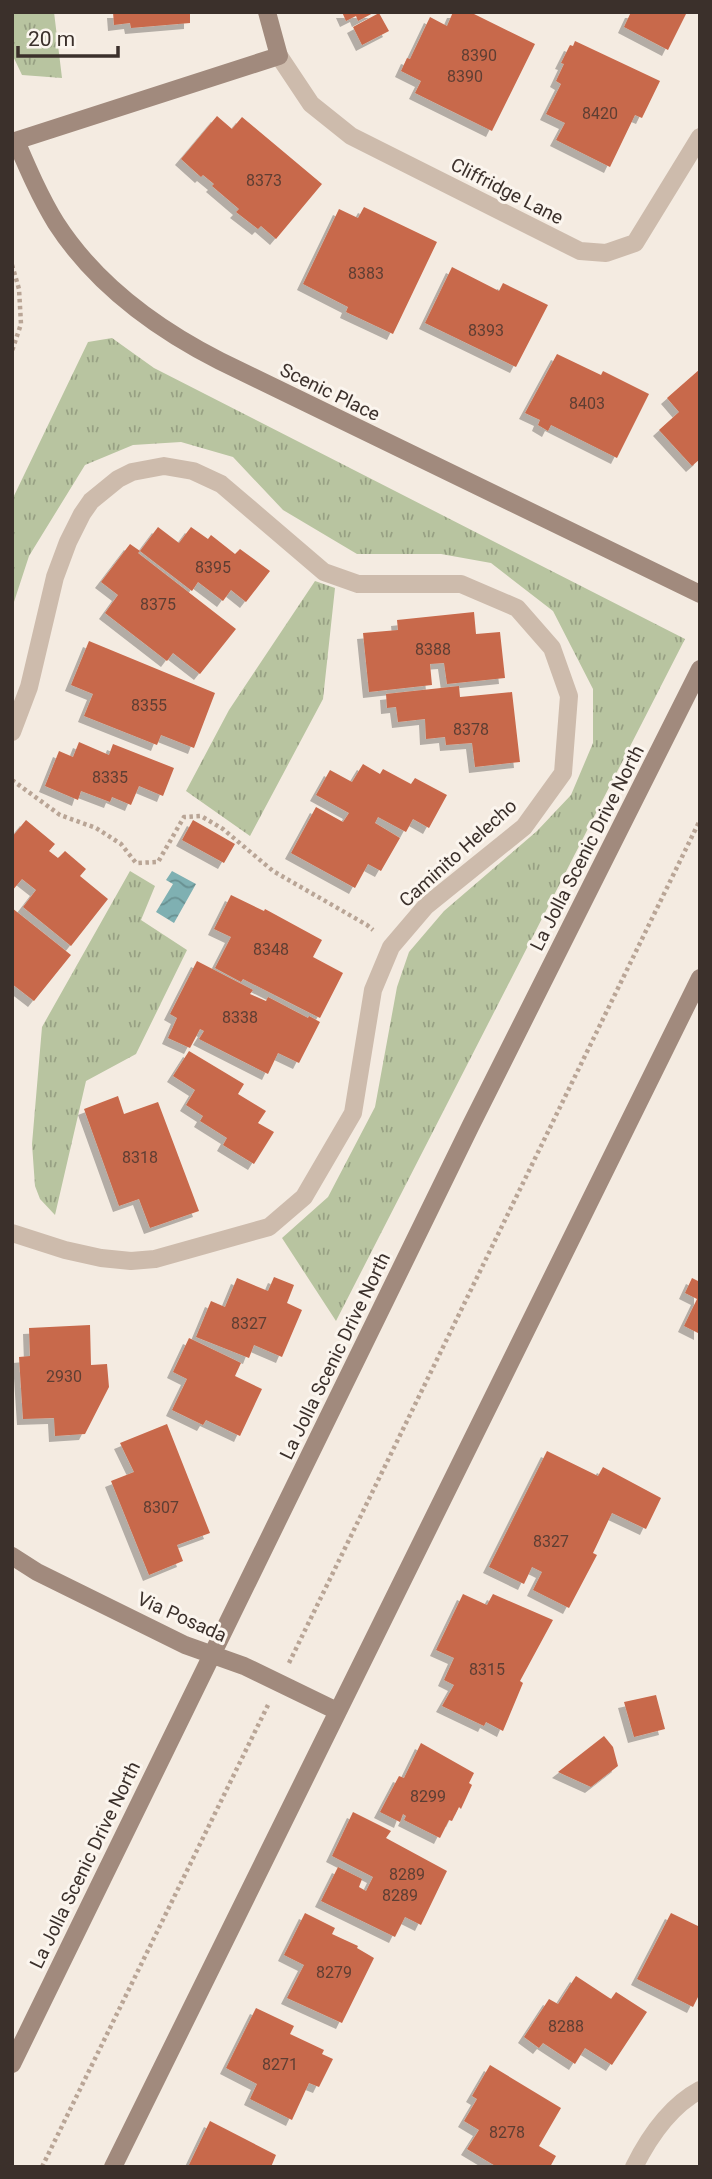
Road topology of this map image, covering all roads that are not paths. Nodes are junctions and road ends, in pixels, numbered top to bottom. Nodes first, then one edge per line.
1 (267, 12) edge
2 (279, 56) junction
3 (700, 137) edge
4 (14, 141) edge
5 (700, 594) edge
6 (700, 669) edge
7 (12, 732) edge
8 (700, 978) edge
9 (12, 1233) edge
10 (12, 1556) edge
11 (212, 1654) junction
12 (337, 1711) junction
13 (12, 2064) edge
14 (700, 2090) edge
15 (113, 2167) edge
16 (634, 2167) edge

1 - 2 main road
2 - 3 street, Cliffridge Lane
2 - 4 main road
4 - 5 main road, Scenic Place
6 - 11 main road, La Jolla Scenic Drive North
7 - 9 street, Caminito Helecho
8 - 12 main road
10 - 11 main road, Via Posada
11 - 12 main road, Via Posada
11 - 13 main road, La Jolla Scenic Drive North
12 - 15 main road
14 - 16 street

